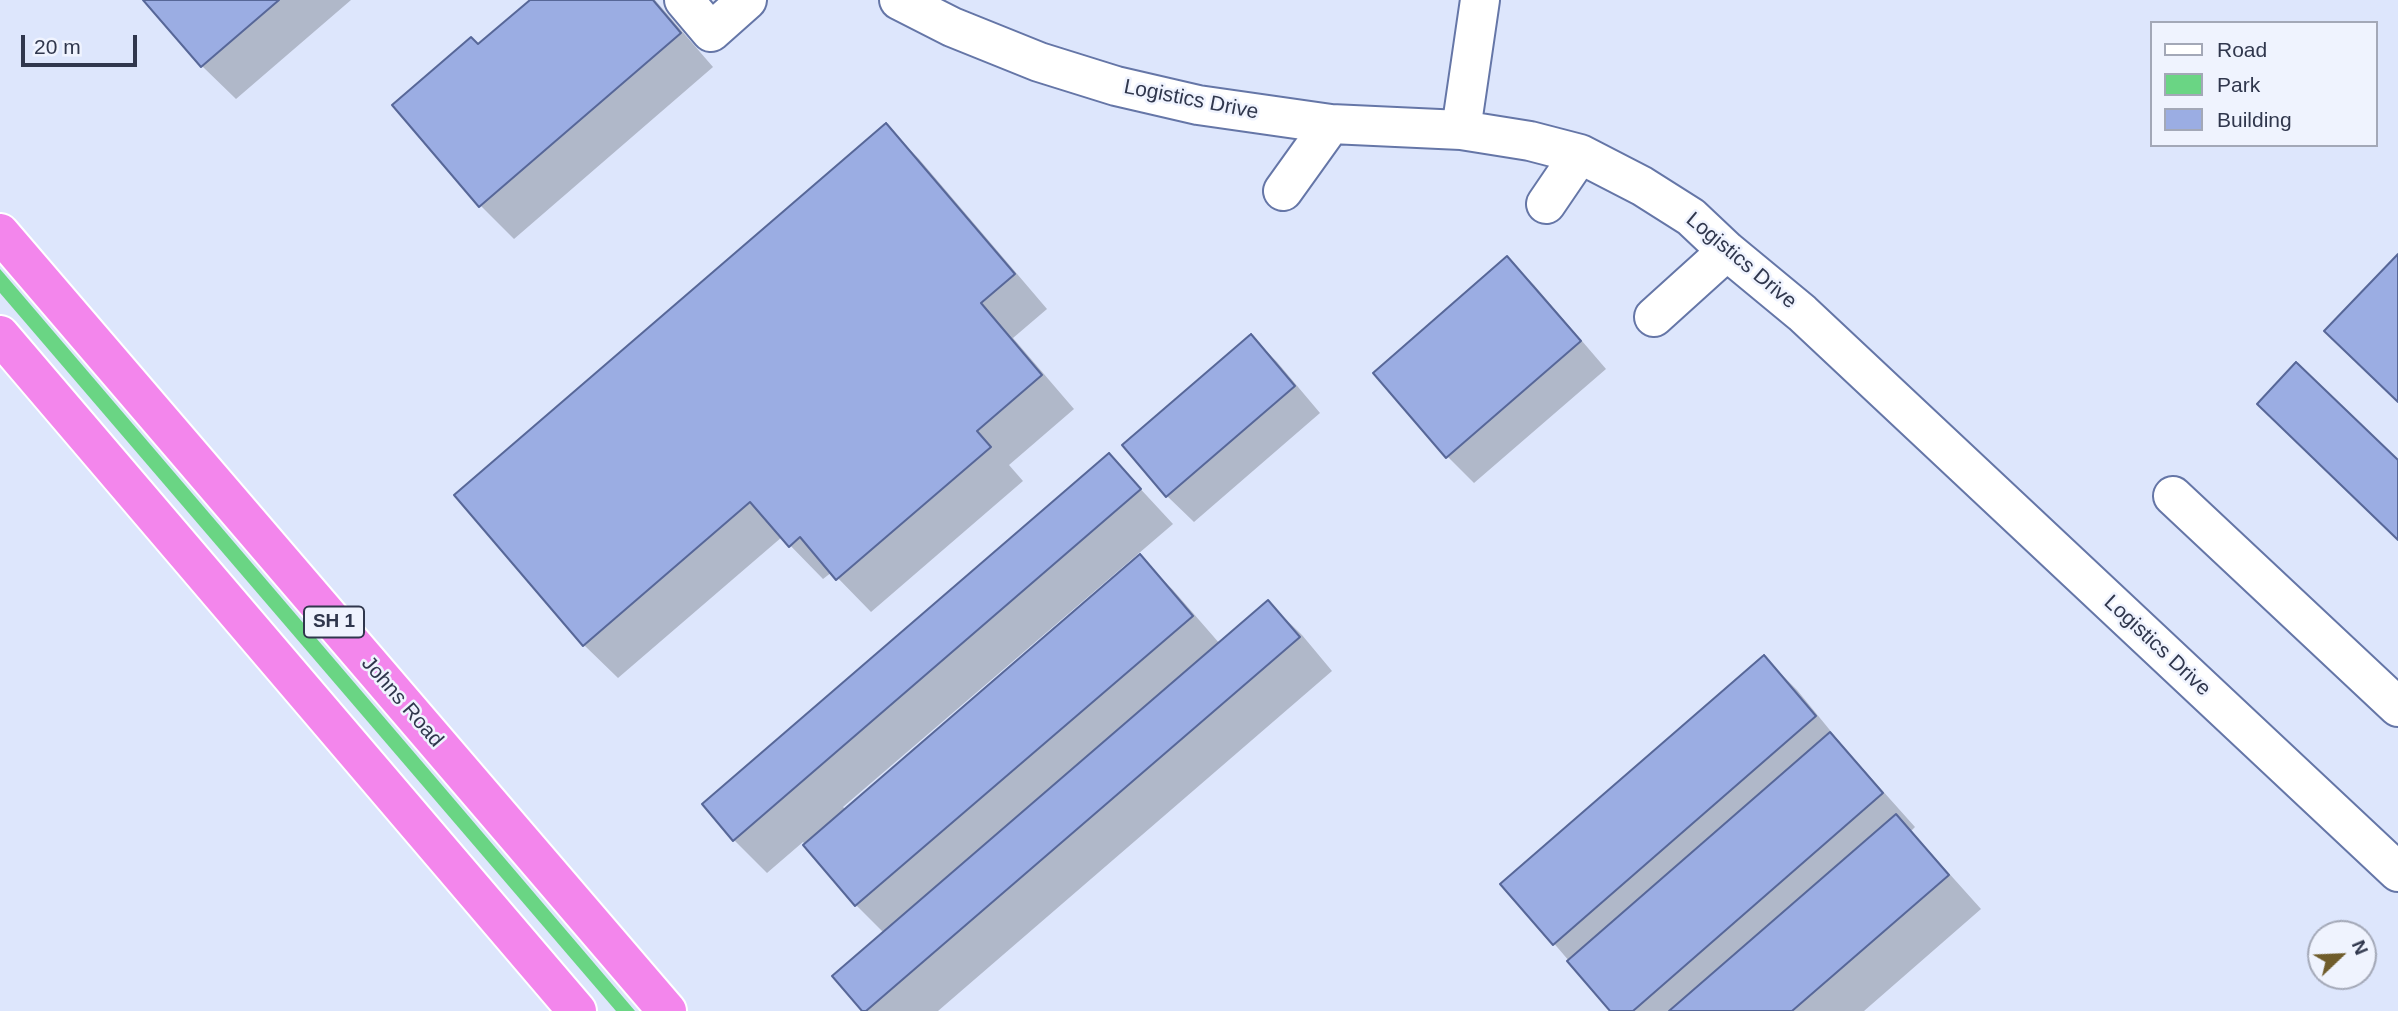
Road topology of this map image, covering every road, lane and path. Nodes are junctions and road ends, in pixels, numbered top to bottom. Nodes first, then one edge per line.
1 (684, 0) edge
2 (747, 0) edge
3 (899, 0) edge
4 (1480, 0) edge
5 (1331, 124) junction
6 (1461, 130) junction
7 (1580, 154) junction
8 (1283, 191) dead end
9 (1546, 204) dead end
10 (0, 233) edge
11 (1727, 251) junction
12 (1654, 317) dead end
13 (0, 335) edge
14 (2172, 496) dead end
15 (2398, 708) edge
16 (2398, 872) edge
17 (577, 1011) edge
18 (667, 1011) edge

1 - 2 street
3 - 5 street, Logistics Drive
4 - 6 street
5 - 6 street, Logistics Drive
5 - 8 street
6 - 7 street, Logistics Drive
7 - 9 street
7 - 11 street, Logistics Drive
10 - 18 highway, Johns Road / SH 1
11 - 12 street
11 - 16 street, Logistics Drive
13 - 17 highway
14 - 15 street

